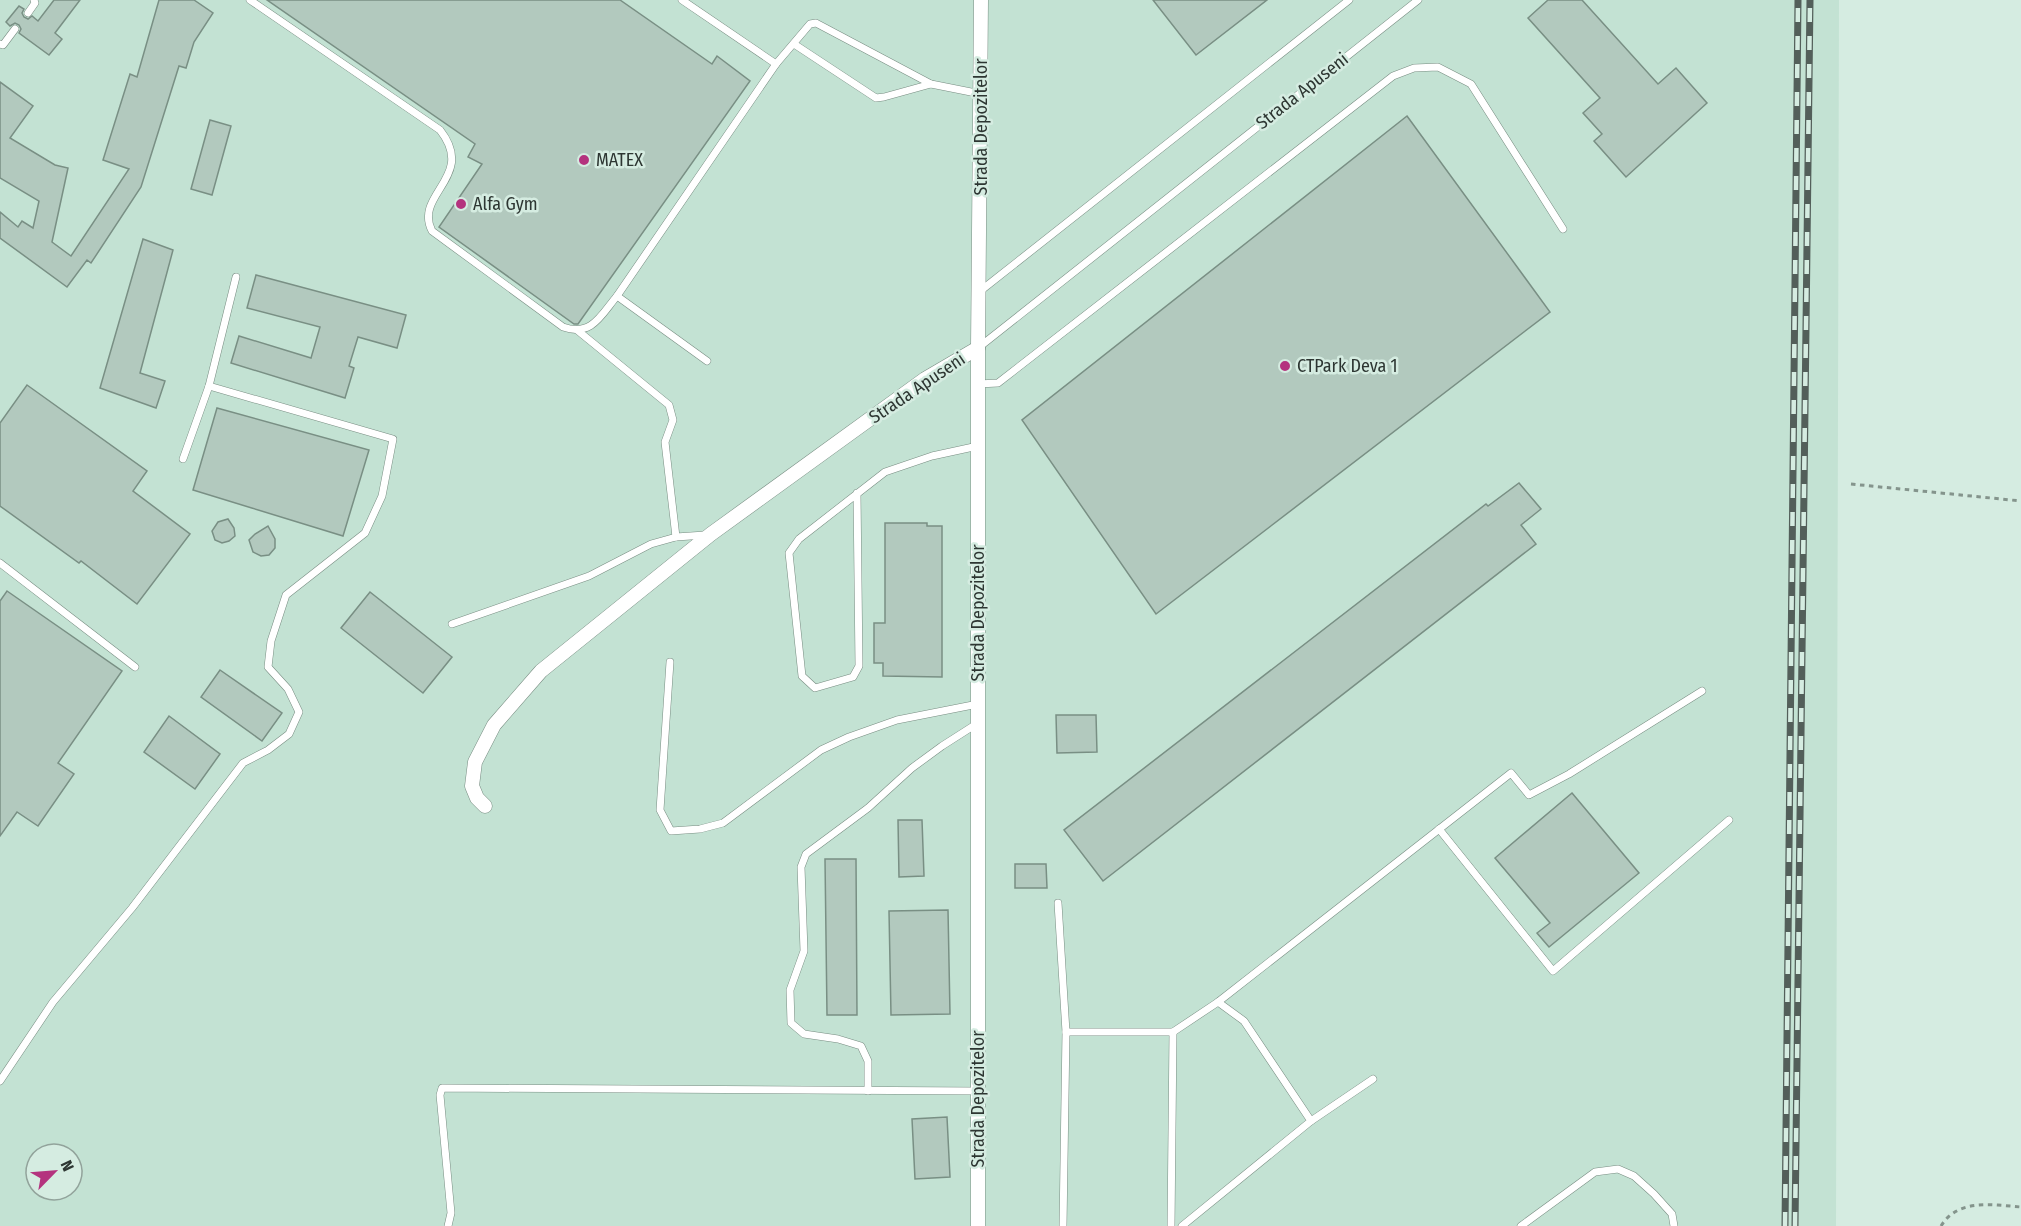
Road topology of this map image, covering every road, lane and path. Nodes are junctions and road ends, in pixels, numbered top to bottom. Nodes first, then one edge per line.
1 (34, 0) edge
2 (250, 0) edge
3 (682, 0) edge
4 (981, 0) edge
5 (1349, 0) edge
6 (1418, 0) edge
7 (28, 13) dead end
8 (15, 29) dead end
9 (0, 44) edge
10 (794, 44) junction
11 (776, 63) junction
12 (932, 84) junction
13 (981, 94) junction
14 (1563, 229) dead end
15 (236, 278) dead end
16 (979, 292) junction
17 (617, 296) junction
18 (577, 330) junction
19 (978, 348) junction
20 (707, 361) dead end
21 (978, 384) junction
22 (209, 386) junction
23 (978, 446) junction
24 (183, 459) dead end
25 (1851, 484) dead end
26 (857, 493) junction
27 (2021, 501) edge
28 (711, 534) junction
29 (676, 537) junction
30 (0, 563) edge
31 (452, 624) dead end
32 (670, 662) dead end
33 (135, 668) dead end
34 (1702, 691) dead end
35 (978, 704) junction
36 (978, 723) junction
37 (485, 806) dead end
38 (1729, 820) dead end
39 (1438, 829) junction
40 (1058, 903) dead end
41 (1218, 1002) junction
42 (1066, 1032) junction
43 (1173, 1032) junction
44 (1373, 1079) dead end
45 (0, 1081) edge
46 (868, 1091) junction
47 (978, 1091) junction
48 (1311, 1121) junction
49 (2021, 1207) edge
50 (448, 1226) edge
51 (978, 1226) edge
52 (1063, 1226) edge
53 (1171, 1226) edge
54 (1182, 1226) edge
55 (1521, 1226) edge
56 (1674, 1226) edge
57 (1941, 1226) edge

1 - 7 lane
2 - 18 lane
3 - 11 lane
4 - 13 street, Strada Depozitelor
5 - 16 lane
6 - 19 lane, Strada Apuseni
8 - 9 lane
10 - 11 lane
10 - 12 lane
10 - 12 lane
11 - 17 lane
12 - 13 lane
13 - 16 street, Strada Depozitelor
14 - 21 lane
15 - 22 lane
16 - 19 street, Strada Depozitelor
17 - 18 lane
17 - 20 lane
18 - 29 lane
19 - 21 street, Strada Depozitelor
19 - 28 street, Strada Apuseni
21 - 23 street, Strada Depozitelor
22 - 24 lane
22 - 45 lane
23 - 26 lane
23 - 35 street, Strada Depozitelor
25 - 27 path
26 - 26 lane
28 - 29 lane
28 - 37 street, Strada Apuseni
29 - 31 lane
30 - 33 lane
32 - 35 lane
34 - 39 lane
35 - 36 street, Strada Depozitelor
36 - 46 lane
36 - 47 street, Strada Depozitelor
38 - 39 lane
39 - 41 lane
40 - 42 lane
41 - 43 lane
41 - 48 lane
42 - 43 lane
42 - 52 lane
43 - 53 lane
44 - 48 lane
46 - 47 lane
46 - 50 lane
47 - 51 street, Strada Depozitelor
48 - 54 lane
49 - 57 path
55 - 56 lane

